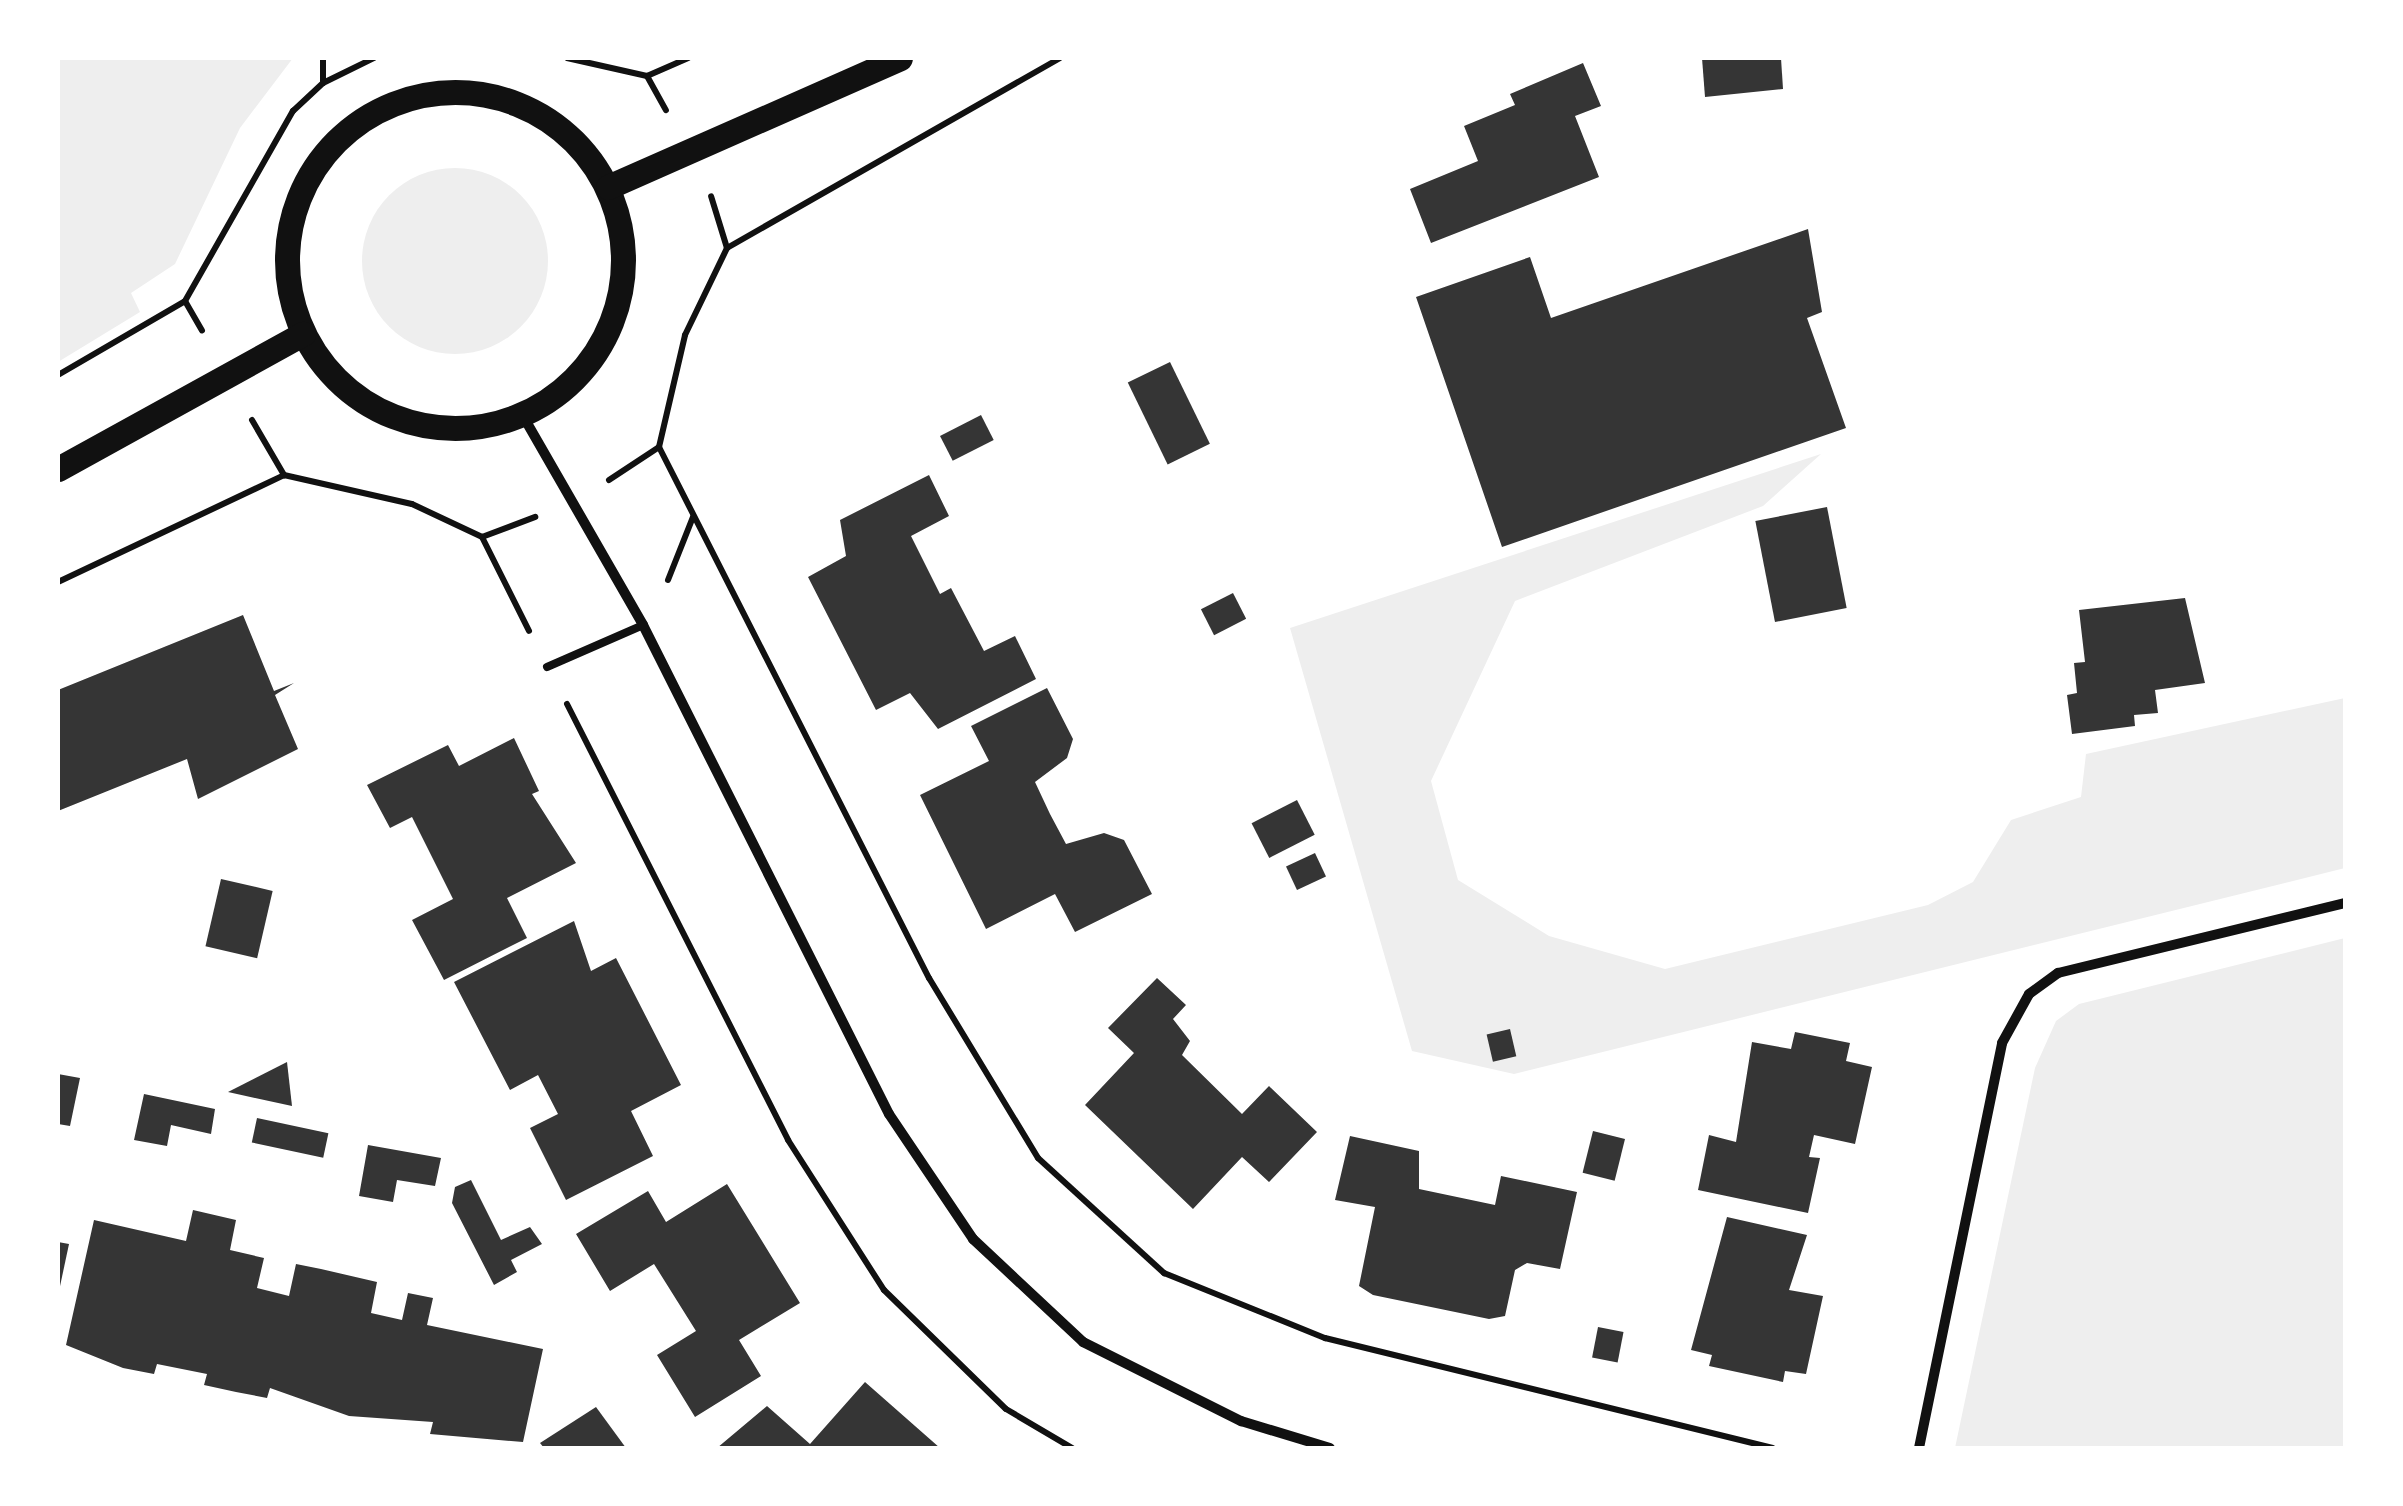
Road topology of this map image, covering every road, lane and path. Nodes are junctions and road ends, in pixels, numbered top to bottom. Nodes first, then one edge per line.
1 (323, 58) edge
2 (374, 58) edge
3 (567, 58) edge
4 (688, 58) edge
5 (900, 58) edge
6 (1060, 58) edge
7 (322, 83) junction
8 (608, 187) junction
9 (303, 334) junction
10 (58, 374) edge
11 (524, 416) junction
12 (659, 447) junction
13 (58, 469) edge
14 (571, 499) junction
15 (694, 516) junction
16 (482, 537) junction
17 (58, 582) edge
18 (642, 625) junction
19 (547, 666) junction
20 (2346, 903) edge
21 (1072, 1448) edge
22 (1330, 1448) edge
23 (1773, 1448) edge
24 (1918, 1448) edge

1 - 7 path
2 - 7 path
3 - 4 path
5 - 8 main road
6 - 12 path
7 - 10 path
8 - 9 main road
8 - 11 main road
9 - 11 main road
9 - 13 main road
11 - 14 street
12 - 14 path
12 - 15 path
14 - 16 path
14 - 18 street
15 - 18 path
15 - 23 path
16 - 17 path
16 - 19 path
18 - 19 lane
18 - 22 street
19 - 21 path
20 - 24 street

